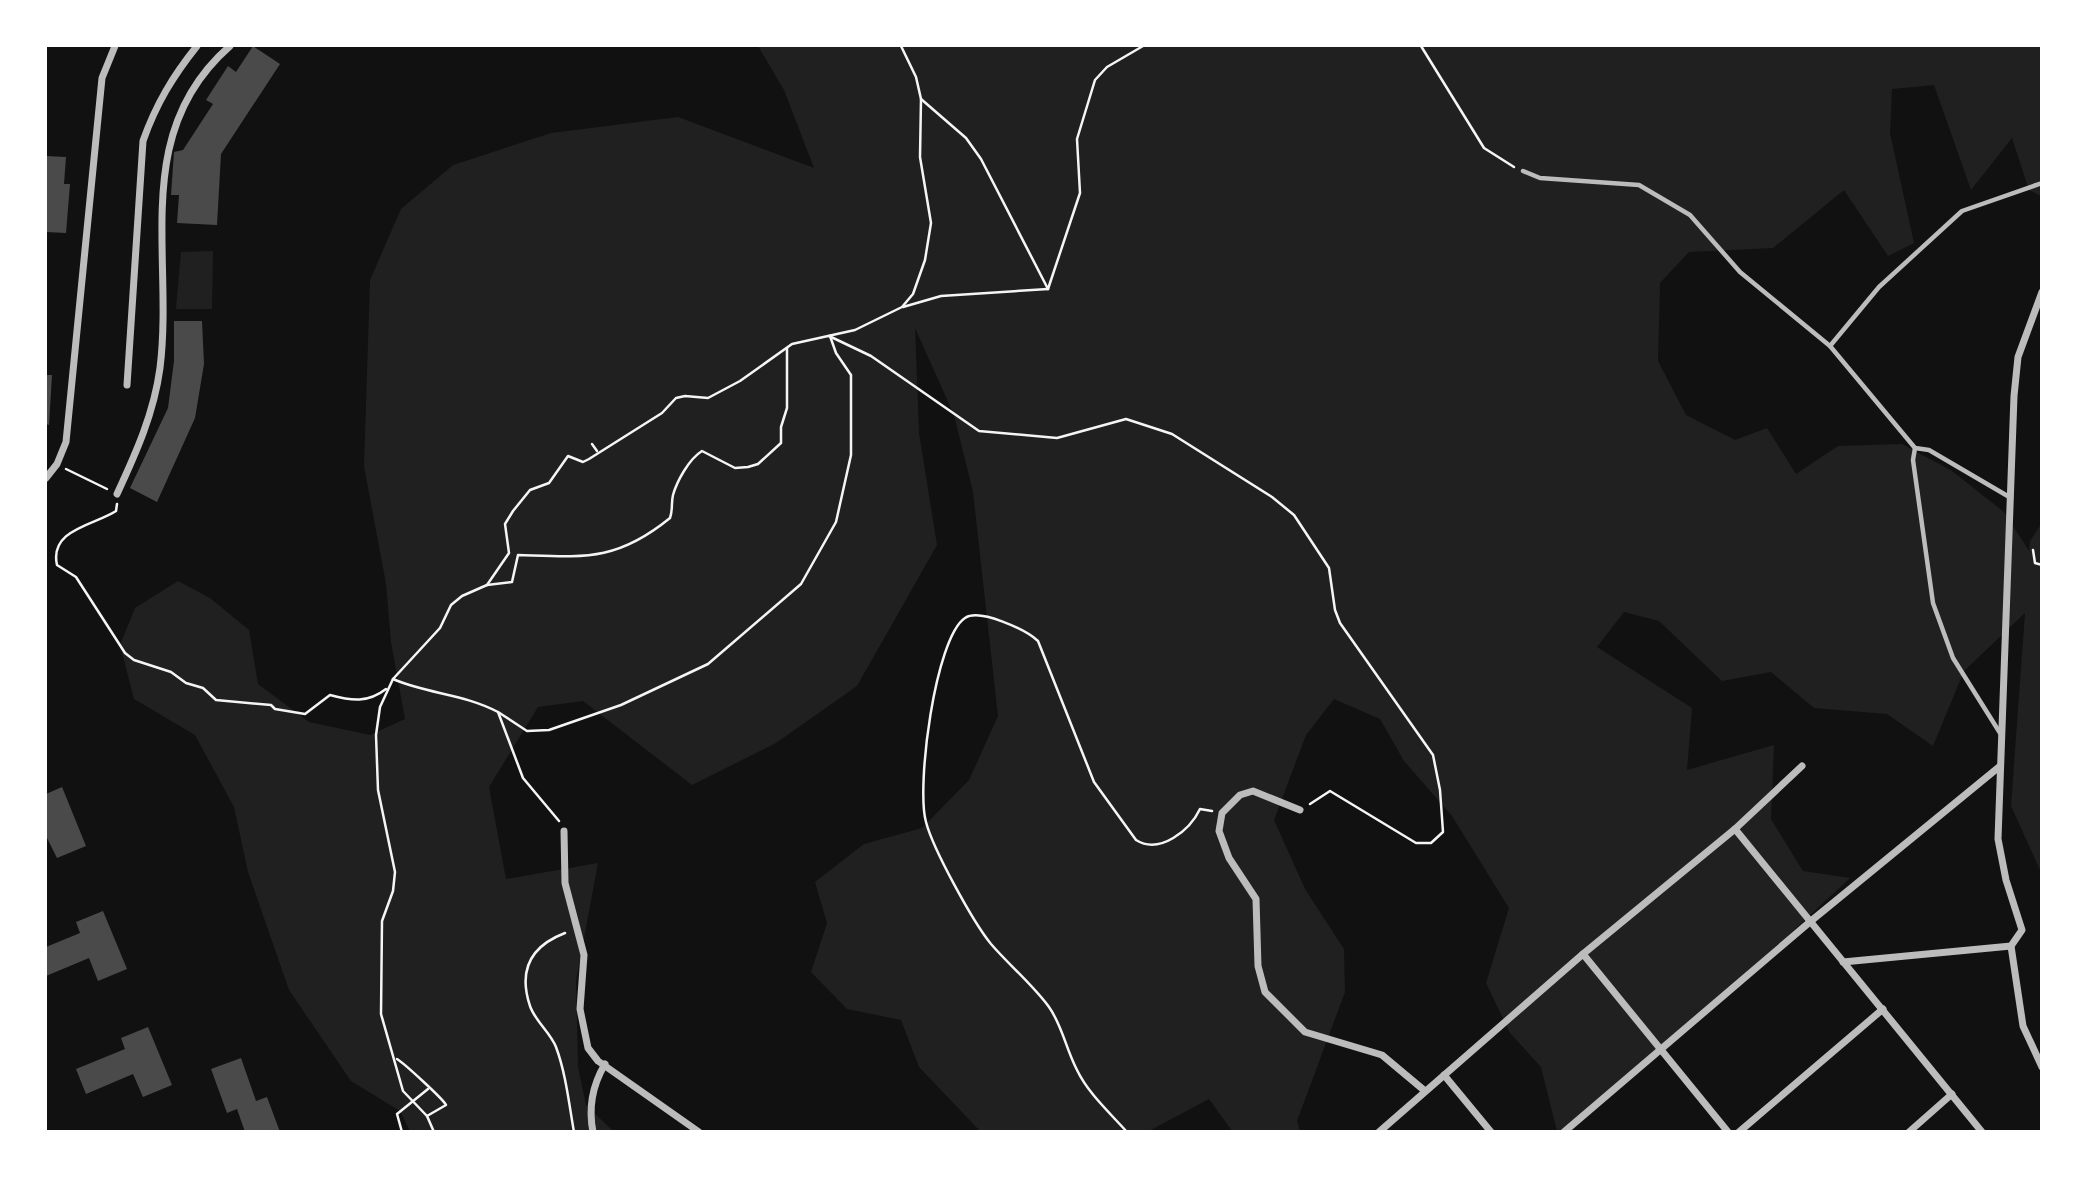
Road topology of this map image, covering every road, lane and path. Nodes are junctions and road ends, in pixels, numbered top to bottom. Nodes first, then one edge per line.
1 (115, 46) edge
2 (197, 46) edge
3 (230, 46) edge
4 (901, 46) edge
5 (1143, 46) edge
6 (1421, 46) edge
7 (921, 99) junction
8 (1523, 172) joint
9 (2042, 183) edge
10 (1048, 289) junction
11 (2042, 292) edge
12 (902, 307) junction
13 (830, 336) junction
14 (1830, 346) junction
15 (787, 348) junction
16 (127, 384) dead end
17 (592, 444) dead end
18 (1915, 448) junction
19 (597, 451) junction
20 (57, 464) junction
21 (46, 478) edge
22 (117, 494) junction
23 (2011, 498) junction
24 (2034, 550) dead end
25 (2042, 565) edge
26 (487, 585) junction
27 (393, 678) junction
28 (387, 688) junction
29 (498, 712) junction
30 (2001, 734) junction
31 (1802, 766) dead end
32 (1999, 767) junction
33 (1300, 810) joint
34 (1222, 813) junction
35 (1735, 829) junction
36 (564, 831) joint
37 (1811, 921) junction
38 (577, 929) junction
39 (2011, 946) junction
40 (1583, 954) junction
41 (1843, 962) junction
42 (1883, 1009) junction
43 (1661, 1049) junction
44 (396, 1057) junction
45 (605, 1064) junction
46 (2042, 1068) edge
47 (1444, 1075) junction
48 (428, 1089) junction
49 (1425, 1091) junction
50 (1952, 1094) junction
51 (412, 1102) junction
52 (427, 1116) junction
53 (402, 1132) edge
54 (434, 1132) edge
55 (574, 1132) edge
56 (593, 1132) edge
57 (699, 1132) edge
58 (1127, 1132) edge
59 (1379, 1132) edge
60 (1491, 1132) edge
61 (1564, 1132) edge
62 (1728, 1132) edge
63 (1740, 1132) edge
64 (1909, 1132) edge
65 (1982, 1132) edge

1 - 20 street
2 - 16 street
3 - 22 street
4 - 7 path
5 - 10 path
6 - 8 path
7 - 10 path
7 - 12 path
8 - 14 lane
9 - 14 lane
10 - 12 path
11 - 23 street
12 - 13 path
13 - 15 path
13 - 29 path
13 - 33 path
14 - 18 lane
15 - 19 path
15 - 26 path
17 - 19 path
18 - 23 lane
18 - 30 lane
19 - 26 path
20 - 21 street
20 - 22 path
22 - 28 path
23 - 30 street
24 - 25 path
26 - 27 path
27 - 28 path
27 - 29 path
28 - 44 path
29 - 36 path
30 - 32 street
31 - 35 street
32 - 37 street
32 - 39 street
33 - 34 street
34 - 49 street
34 - 58 path
35 - 37 street
35 - 40 street
36 - 38 street
37 - 41 street
37 - 43 street
38 - 45 street
38 - 55 path
39 - 41 street
39 - 46 street
40 - 43 street
40 - 47 street
41 - 42 street
42 - 50 street
42 - 63 street
43 - 61 street
43 - 62 street
44 - 48 path
44 - 51 path
45 - 56 street
45 - 57 street
47 - 49 street
47 - 60 street
48 - 51 path
48 - 52 path
49 - 59 street
50 - 64 street
50 - 65 street
51 - 52 path
51 - 53 path
52 - 54 path

